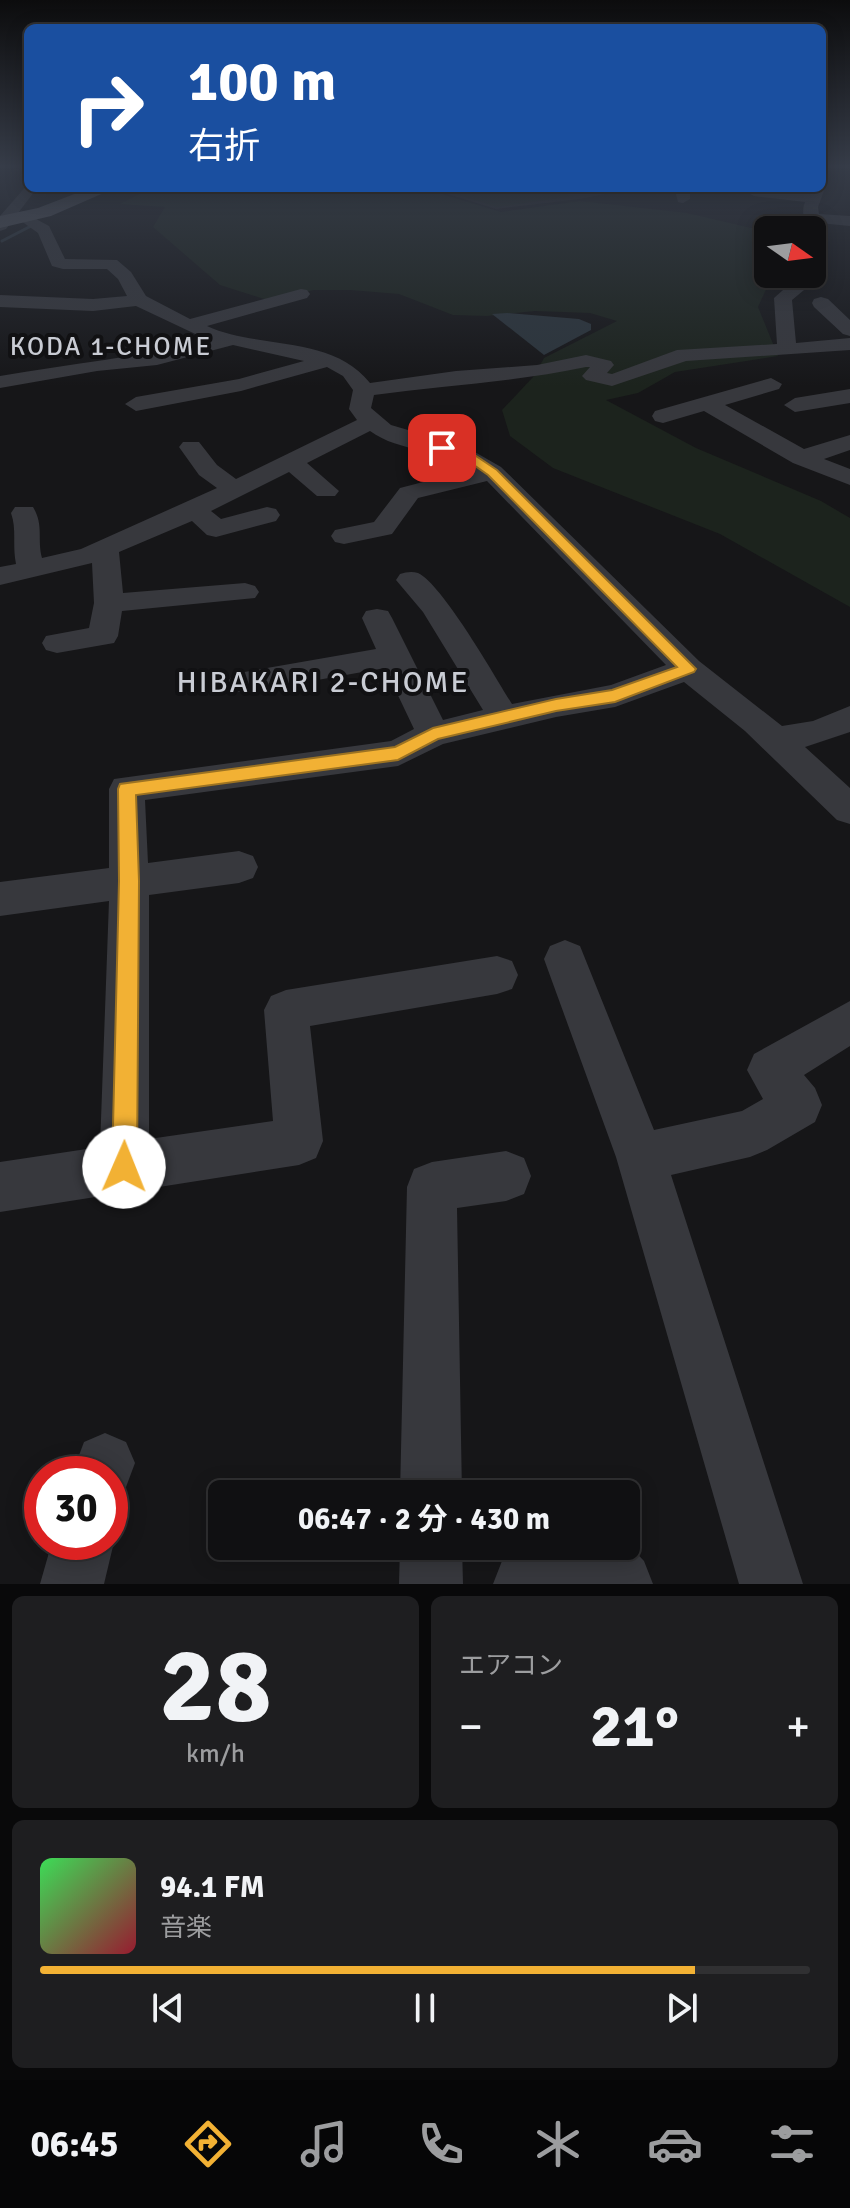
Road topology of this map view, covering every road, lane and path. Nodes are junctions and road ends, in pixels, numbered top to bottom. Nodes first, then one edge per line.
1 (50, 239) edge
2 (796, 288) edge
3 (301, 294) dead end
4 (139, 300) junction
5 (0, 301) edge
6 (821, 303) dead end
7 (189, 325) junction
8 (850, 330) edge
9 (231, 340) junction
10 (850, 344) edge
11 (796, 349) junction
12 (329, 360) junction
13 (828, 363) dead end
14 (0, 382) edge
15 (771, 384) dead end
16 (364, 390) junction
17 (850, 396) edge
18 (706, 403) junction
19 (136, 404) dead end
20 (795, 405) dead end
21 (663, 416) dead end
22 (368, 423) junction
23 (850, 442) edge
24 (191, 447) dead end
25 (802, 458) junction
26 (289, 460) junction
27 (492, 472) junction
28 (850, 478) edge
29 (234, 489) junction
30 (326, 491) dead end
31 (194, 509) junction
32 (24, 513) dead end
33 (267, 515) dead end
34 (344, 536) dead end
35 (105, 549) junction
36 (31, 568) junction
37 (0, 576) edge
38 (410, 580) dead end
39 (245, 592) dead end
40 (109, 603) junction
41 (377, 618) dead end
42 (57, 643) dead end
43 (395, 656) junction
44 (688, 669) junction
45 (244, 682) dead end
46 (504, 717) junction
47 (850, 718) edge
48 (433, 734) junction
49 (775, 740) junction
50 (850, 810) edge
51 (239, 867) dead end
52 (129, 881) junction
53 (0, 899) edge
54 (565, 959) dead end
55 (497, 975) dead end
56 (850, 1022) edge
57 (641, 1157) junction
58 (124, 1167) junction
59 (506, 1176) dead end
60 (0, 1187) edge
61 (431, 1480) edge
62 (78, 1560) edge
63 (431, 1560) edge
64 (72, 1584) edge
65 (431, 1584) edge
66 (525, 1584) edge
67 (621, 1584) edge
68 (771, 1584) edge

1 - 4 street
2 - 11 street
3 - 7 street
4 - 5 street
4 - 7 street
6 - 8 street
7 - 9 street
9 - 12 street
9 - 14 street
10 - 11 street
11 - 13 street
11 - 16 street
12 - 16 street
12 - 19 street
15 - 18 street
16 - 22 street
17 - 20 street
18 - 21 street
18 - 25 street
22 - 26 street
22 - 27 street
23 - 25 street
24 - 29 street
25 - 28 street
26 - 29 street
26 - 30 street
27 - 34 street
27 - 44 street
29 - 31 street
31 - 33 street
31 - 35 street
32 - 36 street
35 - 36 street
35 - 40 street
36 - 37 street
38 - 46 street
39 - 40 street
40 - 42 street
41 - 43 street
43 - 45 street
43 - 48 street
44 - 46 street
44 - 49 street
46 - 48 street
47 - 49 street
48 - 52 street
49 - 50 street
51 - 52 street
52 - 53 street
52 - 58 street
54 - 57 street
55 - 58 street
56 - 57 street
57 - 68 street
58 - 60 street
59 - 61 street
62 - 64 street
63 - 65 street
66 - 67 street

